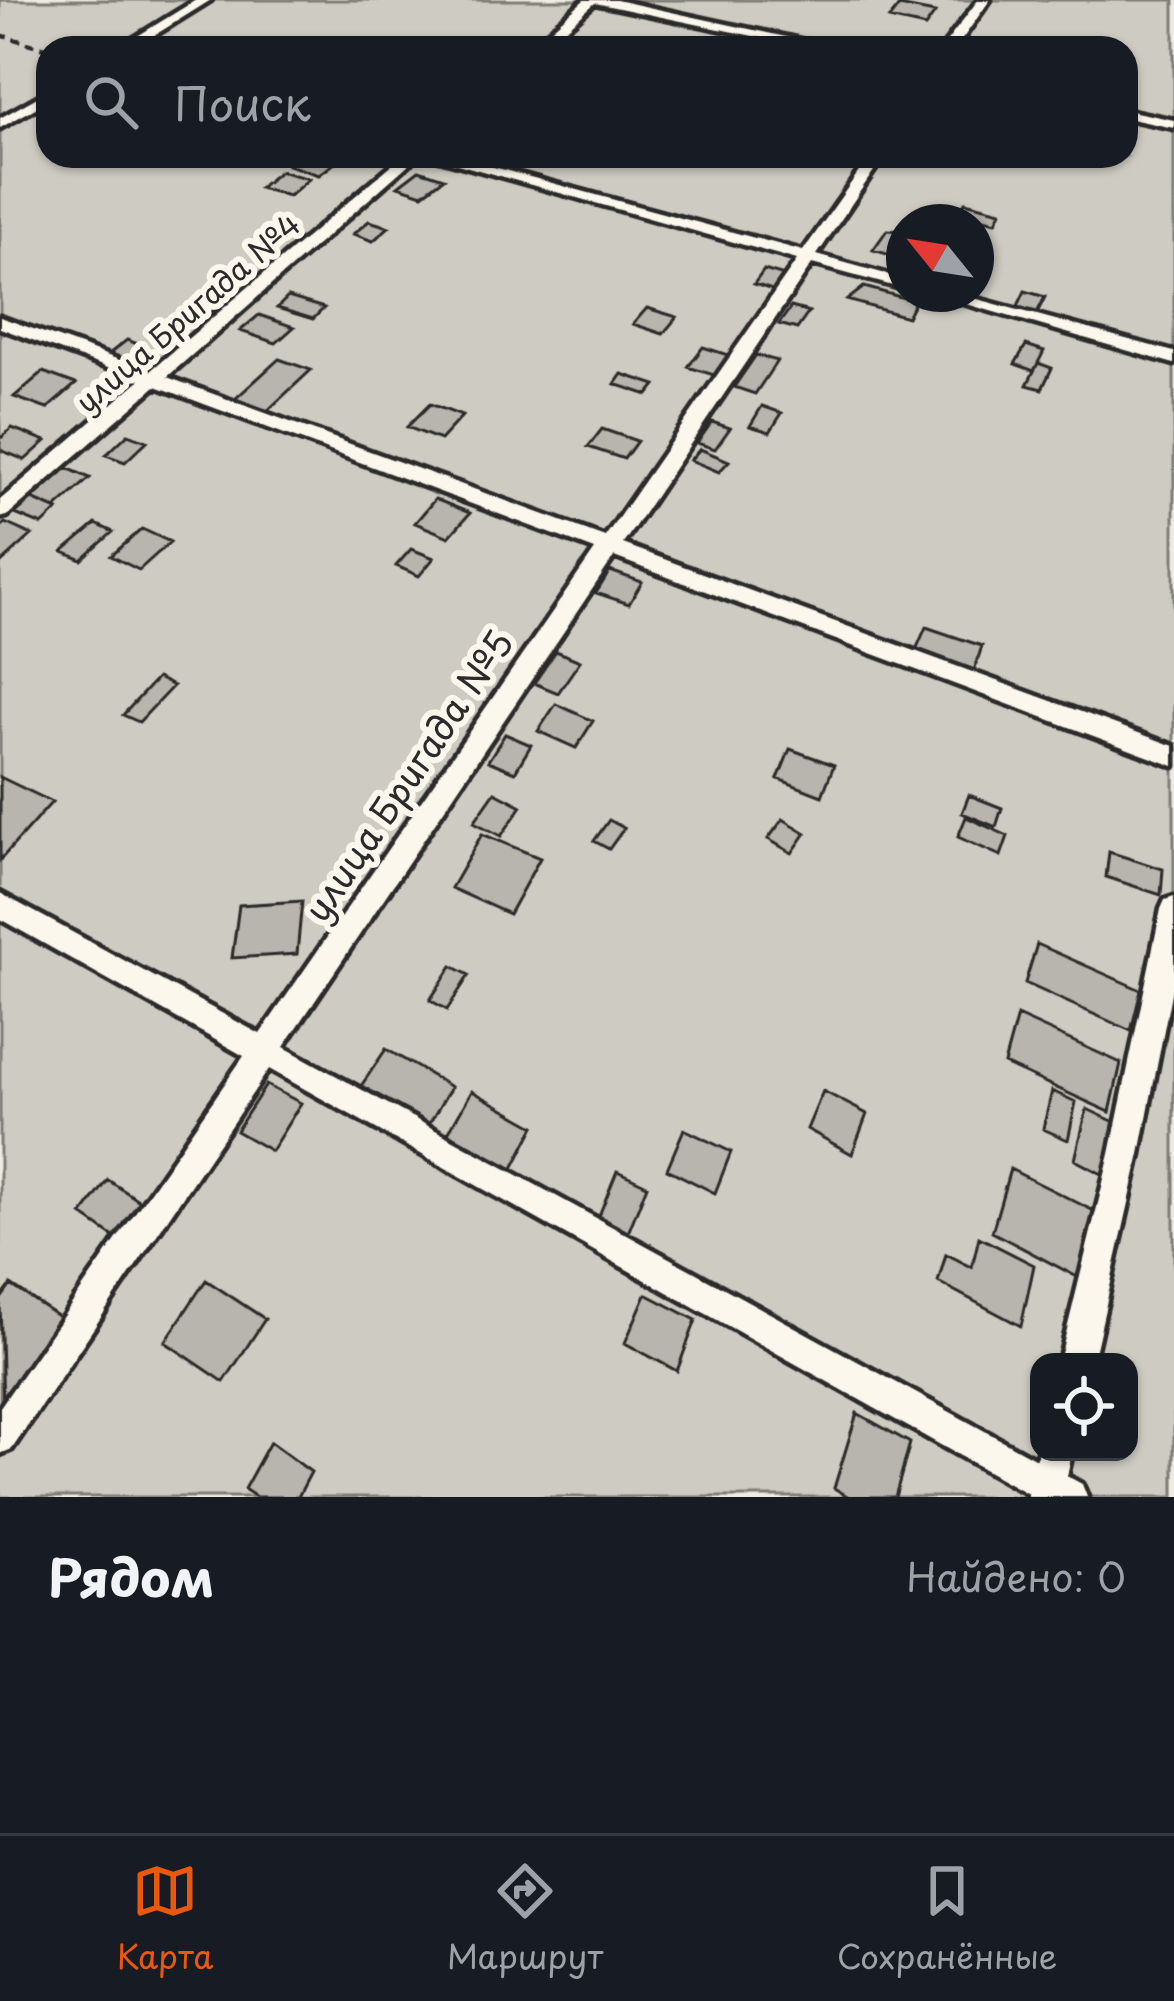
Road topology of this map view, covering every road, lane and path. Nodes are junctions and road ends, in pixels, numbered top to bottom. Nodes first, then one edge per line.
1 (205, 0) edge
2 (594, 0) edge
3 (984, 0) edge
4 (0, 35) edge
5 (145, 36) edge
6 (550, 36) edge
7 (771, 36) edge
8 (958, 36) edge
9 (36, 46) edge
10 (36, 102) edge
11 (1138, 116) edge
12 (0, 124) edge
13 (1174, 124) edge
14 (397, 168) edge
15 (480, 168) edge
16 (869, 168) edge
17 (810, 259) junction
18 (886, 279) edge
19 (994, 309) edge
20 (0, 322) edge
21 (1174, 358) edge
22 (147, 379) junction
23 (0, 511) edge
24 (609, 544) junction
25 (1174, 756) edge
26 (0, 905) edge
27 (1174, 909) edge
28 (263, 1054) junction
29 (1078, 1353) edge
30 (0, 1437) edge
31 (1054, 1483) edge

1 - 5 lane
2 - 6 lane
2 - 7 lane
3 - 8 lane
4 - 9 path
10 - 12 lane
11 - 13 lane
14 - 22 lane, улица Бригада №4
15 - 17 lane
16 - 17 lane, улица Бригада №5
17 - 18 lane
17 - 24 lane, улица Бригада №5
19 - 21 lane
20 - 22 lane
22 - 23 lane, улица Бригада №4
22 - 24 lane
24 - 25 lane
24 - 28 lane, улица Бригада №5
26 - 28 lane
27 - 29 lane
28 - 30 lane, улица Бригада №5
28 - 31 lane

